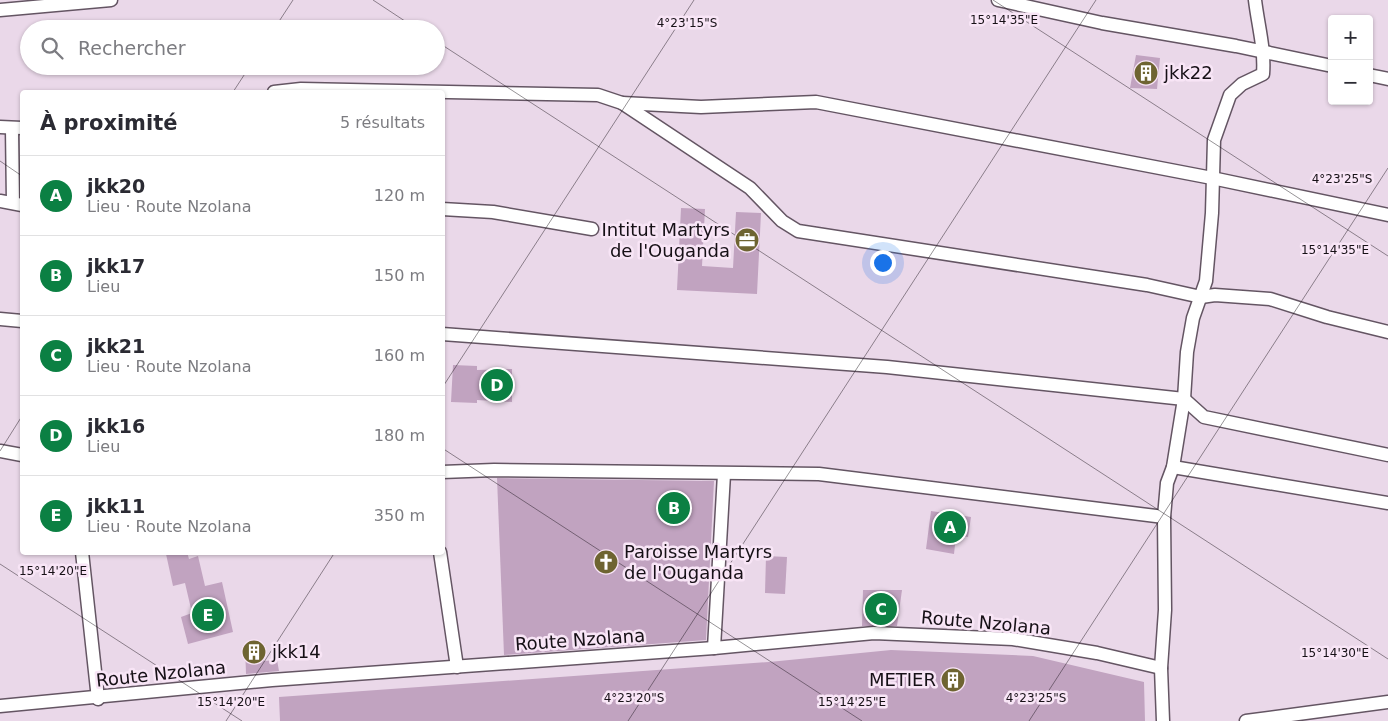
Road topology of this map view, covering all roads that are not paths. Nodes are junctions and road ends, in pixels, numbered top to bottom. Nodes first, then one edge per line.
1 (111, 0) edge
2 (998, 0) edge
3 (1255, 0) edge
4 (0, 10) edge
5 (1265, 51) junction
6 (1328, 65) edge
7 (1373, 76) edge
8 (1388, 79) edge
9 (288, 90) edge
10 (437, 90) edge
11 (445, 90) edge
12 (622, 103) junction
13 (12, 128) edge
14 (1212, 178) junction
15 (0, 201) edge
16 (18, 204) edge
17 (445, 208) edge
18 (1388, 215) edge
19 (592, 230) dead end
20 (1201, 297) junction
21 (0, 319) edge
22 (20, 321) edge
23 (1388, 332) edge
24 (445, 334) edge
25 (1184, 399) junction
26 (0, 451) edge
27 (20, 455) edge
28 (1388, 456) edge
29 (1173, 466) junction
30 (445, 472) edge
31 (724, 474) junction
32 (1388, 503) edge
33 (1164, 516) junction
34 (82, 555) edge
35 (440, 555) edge
36 (714, 648) junction
37 (457, 667) junction
38 (1161, 668) junction
39 (98, 698) junction
40 (1388, 702) edge
41 (0, 706) edge
42 (1163, 721) edge
43 (1246, 721) edge

1 - 4 street
2 - 5 street
3 - 5 street
5 - 6 street
5 - 14 street
7 - 8 street
9 - 10 street
11 - 12 street
12 - 14 street
12 - 20 street
13 - 16 street
14 - 18 street
14 - 20 street
15 - 16 street
17 - 19 street
20 - 23 street
20 - 25 street
21 - 22 street
24 - 25 street
25 - 28 street
25 - 29 street
26 - 27 street
29 - 32 street
29 - 33 street
30 - 31 street
31 - 33 street
31 - 36 street
33 - 38 street
34 - 39 street
35 - 37 street
36 - 37 street, Route Nzolana
36 - 38 street, Route Nzolana
37 - 39 street, Route Nzolana
38 - 42 street
39 - 41 street, Route Nzolana
40 - 43 street

